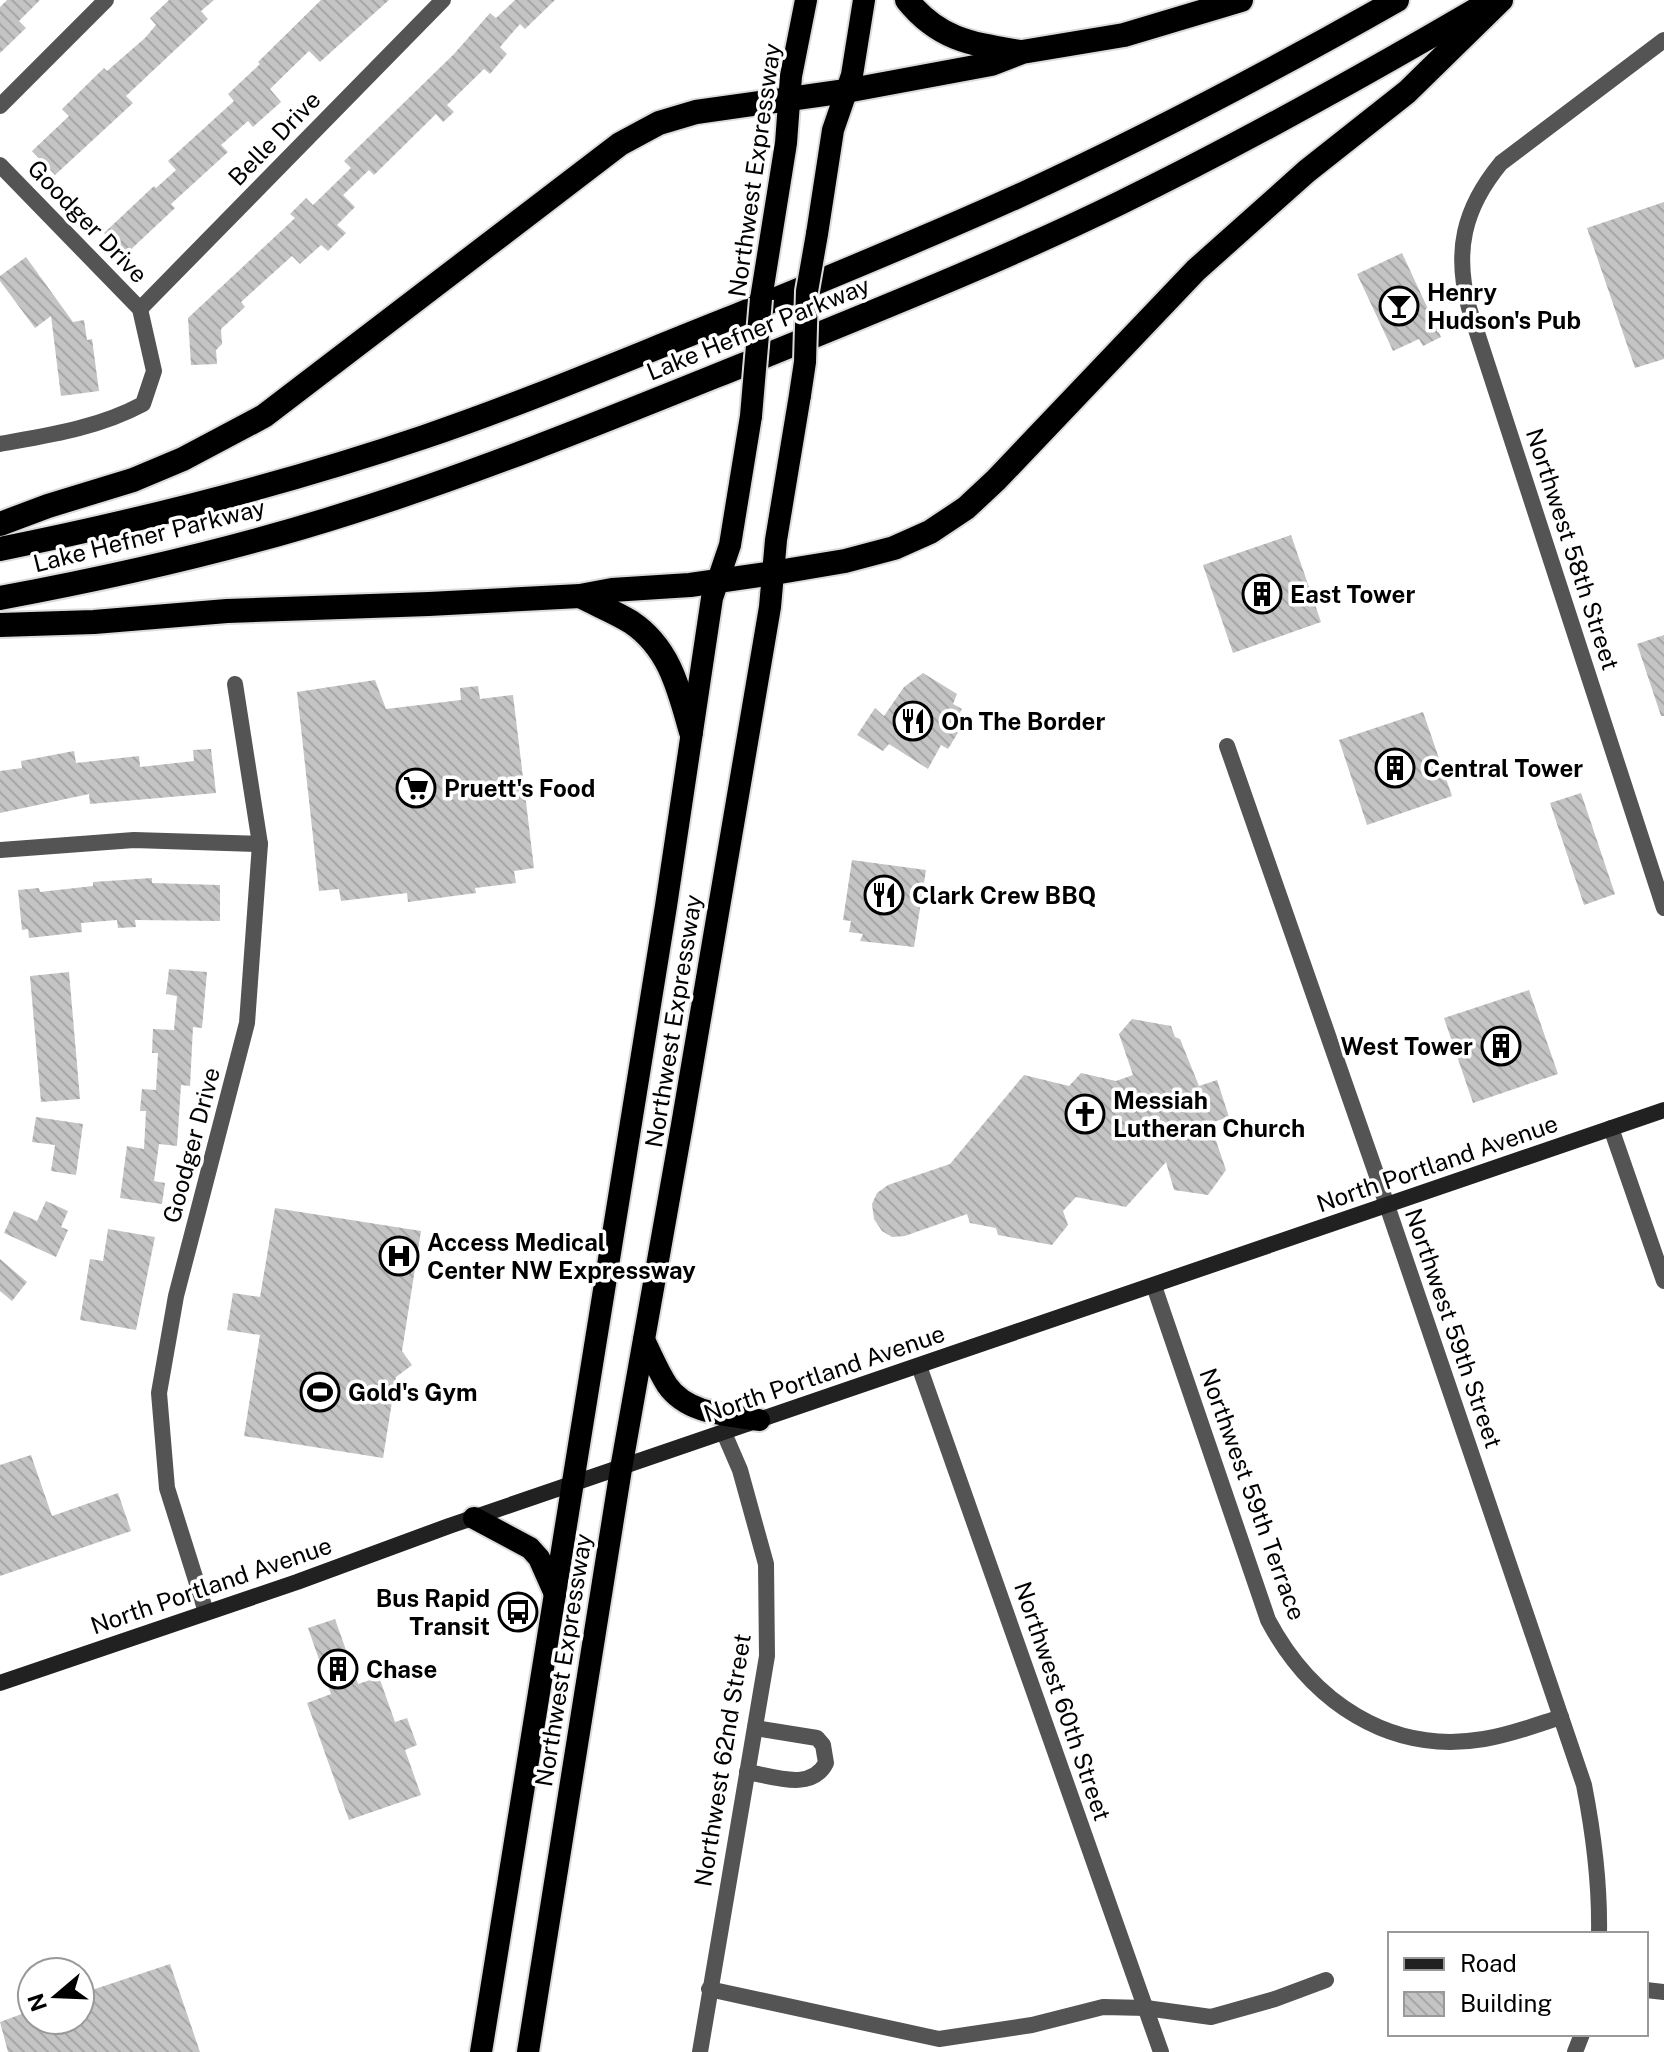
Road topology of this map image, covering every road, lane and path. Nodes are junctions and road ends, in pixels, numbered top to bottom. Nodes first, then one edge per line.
1 (106, 0) edge
2 (443, 0) edge
3 (806, 0) edge
4 (864, 0) edge
5 (907, 0) edge
6 (1241, 0) edge
7 (1397, 0) edge
8 (1494, 0) edge
9 (1501, 0) edge
10 (1664, 40) edge
11 (1022, 52) junction
12 (846, 91) junction
13 (789, 100) junction
14 (0, 106) edge
15 (0, 165) edge
16 (140, 309) junction
17 (0, 444) edge
18 (0, 524) edge
19 (0, 549) edge
20 (773, 573) junction
21 (718, 581) junction
22 (580, 596) junction
23 (0, 598) edge
24 (0, 625) edge
25 (235, 684) dead end
26 (691, 732) junction
27 (1227, 746) dead end
28 (260, 844) junction
29 (0, 850) edge
30 (1664, 908) edge
31 (1664, 1110) edge
32 (1611, 1128) junction
33 (1386, 1205) junction
34 (1664, 1281) edge
35 (1154, 1286) junction
36 (644, 1340) junction
37 (919, 1366) junction
38 (759, 1420) junction
39 (724, 1433) junction
40 (621, 1469) junction
41 (572, 1485) junction
42 (474, 1518) junction
43 (555, 1594) junction
44 (206, 1612) junction
45 (0, 1683) edge
46 (1561, 1717) junction
47 (755, 1728) junction
48 (747, 1772) junction
49 (1599, 1932) edge
50 (1326, 1980) dead end
51 (709, 1989) junction
52 (1146, 2008) junction
53 (938, 2046) edge
54 (481, 2052) edge
55 (528, 2052) edge
56 (700, 2052) edge
57 (1161, 2052) edge

1 - 14 street
2 - 16 street, Belle Drive
3 - 13 highway, Northwest Expressway
4 - 12 highway, Northwest Expressway
5 - 11 highway
6 - 11 highway
7 - 19 highway, Lake Hefner Parkway
8 - 23 highway, Lake Hefner Parkway
9 - 20 highway
10 - 30 street, Northwest 58th Street
11 - 12 highway
12 - 13 highway
12 - 20 highway, Northwest Expressway, bridge
13 - 18 highway
13 - 21 highway, Northwest Expressway, bridge
15 - 16 street, Goodger Drive
16 - 17 street, Goodger Drive
20 - 21 highway
20 - 36 highway, Northwest Expressway
21 - 22 highway
21 - 26 highway, Northwest Expressway
22 - 24 highway
22 - 26 highway
25 - 28 street, Goodger Drive
26 - 41 highway, Northwest Expressway
27 - 33 street, Northwest 59th Street
28 - 29 street
28 - 44 street, Goodger Drive
31 - 32 main road, North Portland Avenue
32 - 33 main road, North Portland Avenue
32 - 34 street
33 - 35 main road, North Portland Avenue
33 - 46 street, Northwest 59th Street
35 - 37 main road, North Portland Avenue
35 - 46 street, Northwest 59th Terrace
36 - 38 highway
36 - 40 highway, Northwest Expressway
37 - 38 main road, North Portland Avenue
37 - 52 street, Northwest 60th Street
38 - 39 main road, North Portland Avenue
39 - 40 main road, North Portland Avenue
39 - 47 street, Northwest 62nd Street
40 - 41 main road, North Portland Avenue
40 - 55 highway, Northwest Expressway
41 - 42 main road, North Portland Avenue
41 - 43 highway, Northwest Expressway
42 - 43 highway
42 - 44 main road, North Portland Avenue
43 - 54 highway, Northwest Expressway
44 - 45 main road, North Portland Avenue
46 - 49 street, Northwest 59th Street
47 - 48 street, Northwest 62nd Street
47 - 48 street
48 - 51 street, Northwest 62nd Street
50 - 52 street
51 - 53 street
51 - 56 street, Northwest 62nd Street
52 - 53 street
52 - 57 street, Northwest 60th Street

